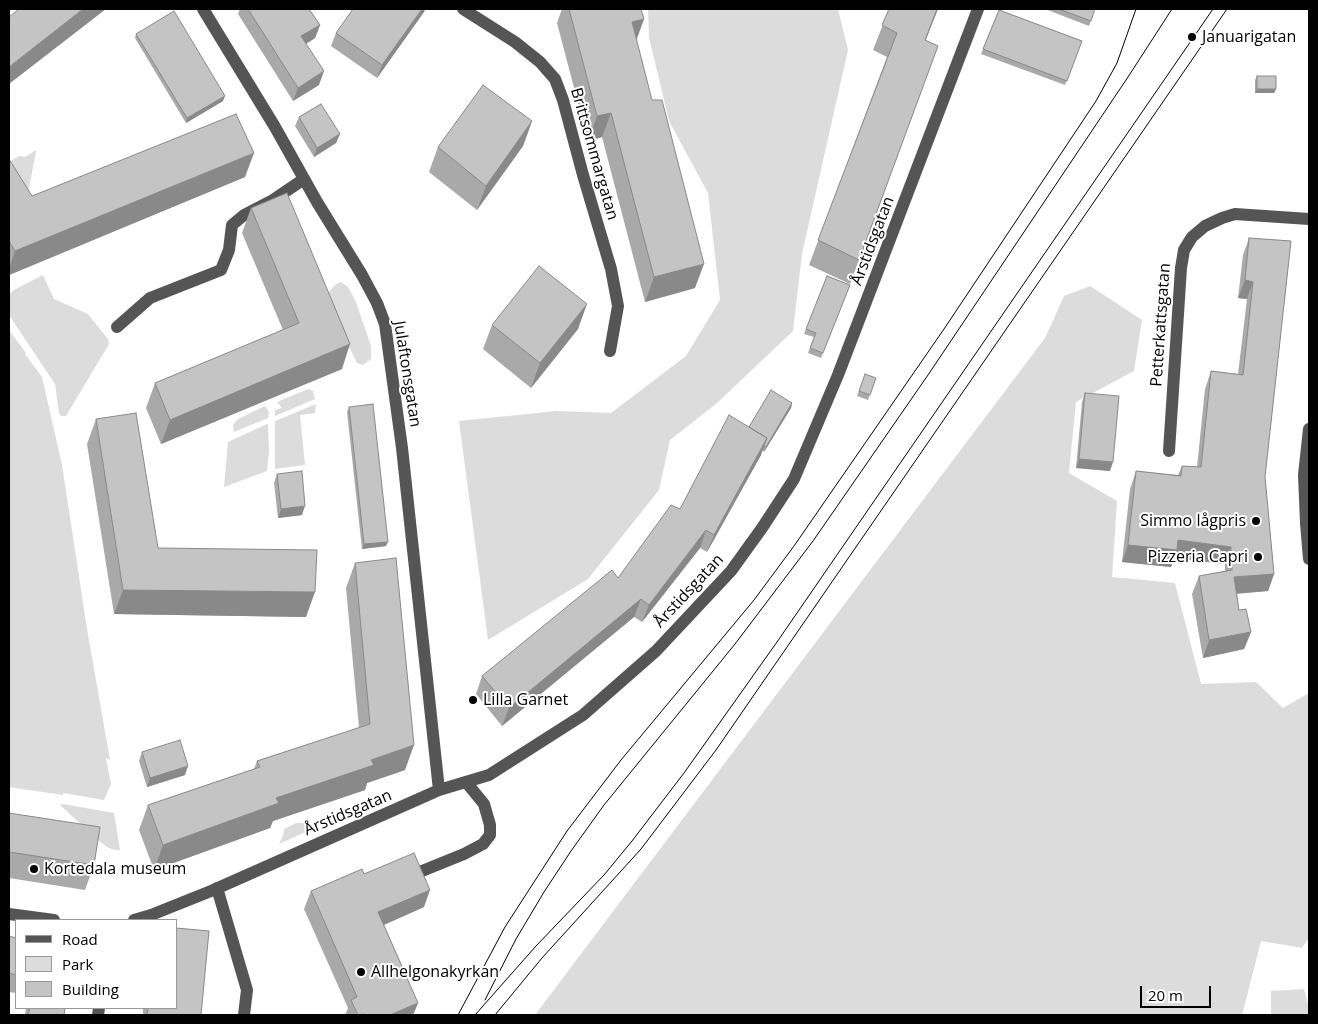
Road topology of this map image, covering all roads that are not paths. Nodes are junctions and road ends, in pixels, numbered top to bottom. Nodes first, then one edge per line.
1 (202, 9) edge
2 (463, 9) edge
3 (978, 9) edge
4 (304, 180) junction
5 (1309, 219) edge
6 (117, 328) dead end
7 (610, 351) dead end
8 (1309, 429) edge
9 (1169, 451) dead end
10 (1309, 559) edge
11 (466, 782) junction
12 (439, 790) junction
13 (422, 871) edge
14 (217, 888) junction
15 (9, 914) edge
16 (46, 919) edge
17 (137, 919) edge
18 (244, 1015) edge

1 - 4 street, Julaftonsgatan
2 - 7 street, Brittsommargatan
3 - 11 street, Årstidsgatan
4 - 6 street
4 - 12 street, Julaftonsgatan
5 - 9 street, Petterkattsgatan
8 - 10 street
11 - 12 street, Årstidsgatan
11 - 13 street
12 - 14 street, Årstidsgatan
14 - 17 street, Årstidsgatan
14 - 18 street
15 - 16 street

